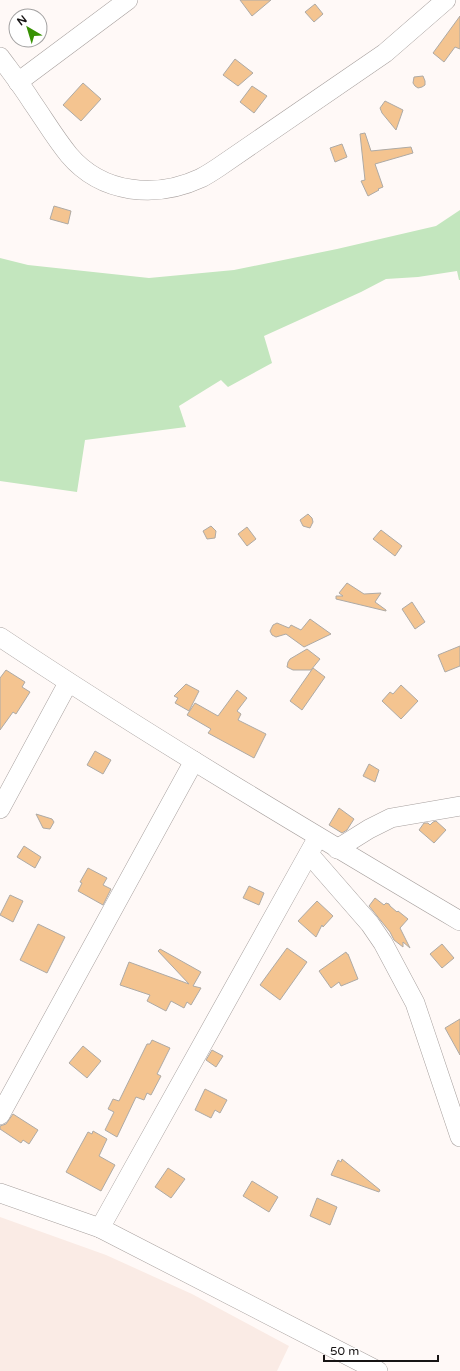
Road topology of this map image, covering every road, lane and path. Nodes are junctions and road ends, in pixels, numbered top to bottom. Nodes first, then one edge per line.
1 (128, 0) edge
2 (446, 0) edge
3 (0, 57) edge
4 (18, 82) junction
5 (0, 637) edge
6 (68, 682) junction
7 (194, 761) junction
8 (460, 806) edge
9 (0, 809) edge
10 (318, 837) junction
11 (337, 849) junction
12 (309, 854) junction
13 (460, 921) edge
14 (0, 1115) edge
15 (460, 1137) edge
16 (0, 1193) edge
17 (100, 1228) junction
18 (378, 1371) edge

1 - 4 street
2 - 4 street
3 - 4 street
5 - 6 street
6 - 7 street
6 - 9 street
7 - 10 street
7 - 14 street
8 - 11 street
10 - 11 street
10 - 12 street
11 - 13 street
12 - 15 street
12 - 17 street
16 - 17 street
17 - 18 street

